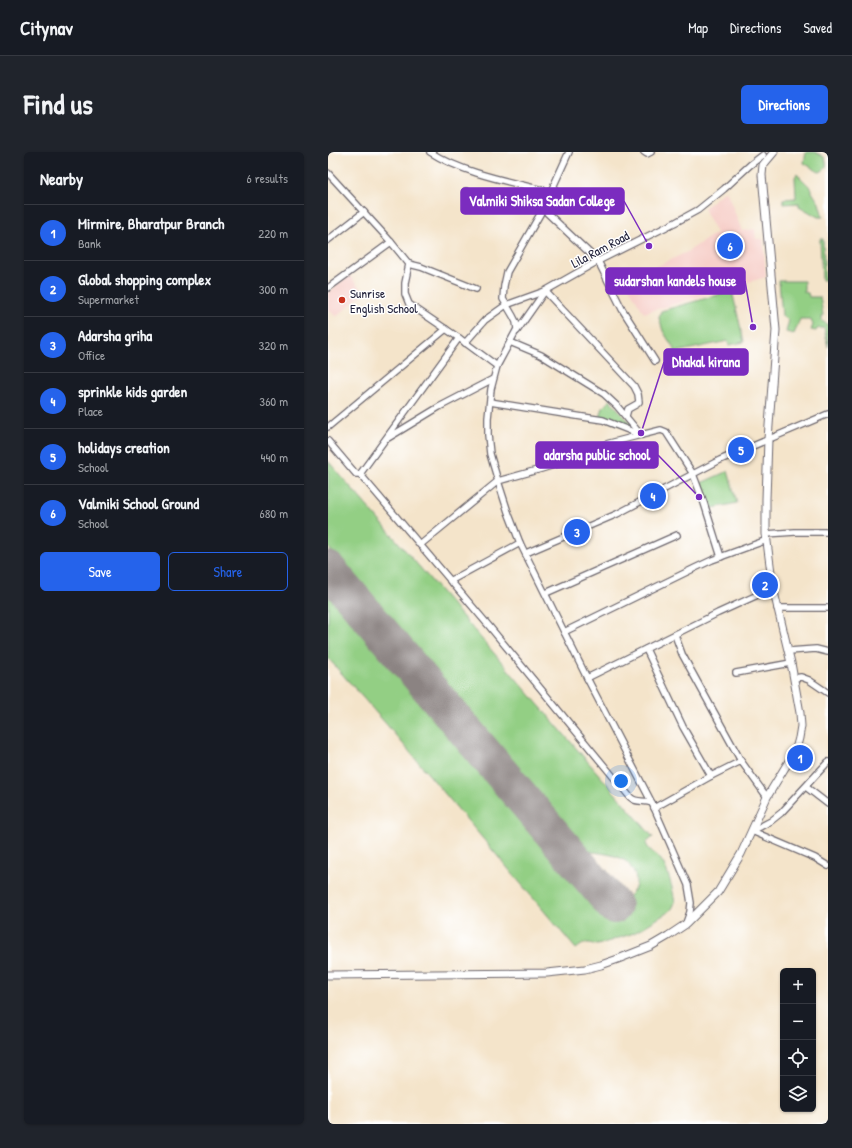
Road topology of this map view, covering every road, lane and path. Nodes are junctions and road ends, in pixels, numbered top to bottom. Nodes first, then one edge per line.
1 (430, 152) edge
2 (569, 152) edge
3 (644, 152) edge
4 (651, 152) edge
5 (774, 152) edge
6 (763, 154) edge
7 (763, 165) junction
8 (328, 173) edge
9 (466, 191) dead end
10 (551, 192) junction
11 (543, 209) junction
12 (364, 212) junction
13 (328, 240) edge
14 (391, 242) junction
15 (598, 261) junction
16 (409, 264) junction
17 (328, 288) edge
18 (476, 289) dead end
19 (545, 291) junction
20 (506, 305) junction
21 (446, 329) junction
22 (516, 331) junction
23 (459, 338) junction
24 (510, 342) junction
25 (465, 343) junction
26 (655, 361) dead end
27 (497, 366) junction
28 (493, 379) junction
29 (490, 402) junction
30 (828, 414) edge
31 (626, 416) junction
32 (328, 427) edge
33 (641, 435) junction
34 (386, 439) junction
35 (768, 439) junction
36 (328, 441) edge
37 (360, 474) junction
38 (694, 474) junction
39 (498, 482) junction
40 (828, 532) edge
41 (677, 535) dead end
42 (766, 537) junction
43 (520, 543) junction
44 (420, 545) junction
45 (526, 553) junction
46 (721, 557) junction
47 (450, 581) junction
48 (773, 588) junction
49 (546, 593) junction
50 (778, 608) junction
51 (828, 608) edge
52 (564, 632) junction
53 (674, 635) junction
54 (646, 649) junction
55 (788, 650) junction
56 (828, 652) edge
57 (791, 663) junction
58 (736, 673) dead end
59 (587, 678) junction
60 (794, 678) junction
61 (828, 693) edge
62 (742, 761) junction
63 (828, 762) edge
64 (711, 776) junction
65 (806, 787) junction
66 (767, 797) junction
67 (828, 804) edge
68 (653, 806) junction
69 (752, 831) junction
70 (828, 866) edge
71 (686, 924) junction
72 (328, 975) edge

1 - 10 street
2 - 10 street
3 - 4 street
5 - 7 main road
6 - 7 street
6 - 15 street, Lila Ram Road
7 - 35 main road
8 - 12 street
9 - 11 street
10 - 11 street
11 - 15 street
11 - 20 street
12 - 13 street
12 - 14 street
14 - 16 street
14 - 17 street
15 - 19 street, Lila Ram Road
15 - 26 street
16 - 18 street
16 - 21 street
19 - 20 street
19 - 22 street, Lila Ram Road
19 - 31 street
20 - 22 street
20 - 25 street
21 - 23 street
21 - 32 street
22 - 24 street, Lila Ram Road
23 - 25 street
23 - 34 street
24 - 27 street, Lila Ram Road
24 - 31 street
25 - 27 street
27 - 28 street, Lila Ram Road
28 - 29 street, Lila Ram Road
28 - 34 street
29 - 33 street
29 - 39 street, Lila Ram Road
30 - 35 street
31 - 33 street
33 - 38 street
33 - 39 street
34 - 37 street
35 - 38 street
35 - 42 main road
36 - 37 street
37 - 44 street
38 - 45 street
38 - 46 street
39 - 43 street, Lila Ram Road
39 - 44 street
40 - 42 street
41 - 49 street
42 - 46 street
42 - 48 main road
43 - 45 street, Lila Ram Road
43 - 47 street
44 - 47 street
45 - 49 street, Lila Ram Road
46 - 52 street
47 - 68 street
48 - 50 main road
48 - 53 street
49 - 52 street, Lila Ram Road
50 - 51 street
50 - 55 main road
52 - 59 street, Lila Ram Road
53 - 54 street
53 - 62 street
54 - 59 street
54 - 64 street
55 - 56 street
55 - 57 main road
57 - 58 street
57 - 60 main road
59 - 68 street, Lila Ram Road
60 - 61 street
60 - 66 main road
62 - 64 street
62 - 66 street
63 - 65 street
64 - 68 street
65 - 67 street
65 - 69 street
66 - 69 main road
68 - 71 street, Lila Ram Road
69 - 70 street
69 - 71 main road
71 - 72 main road

